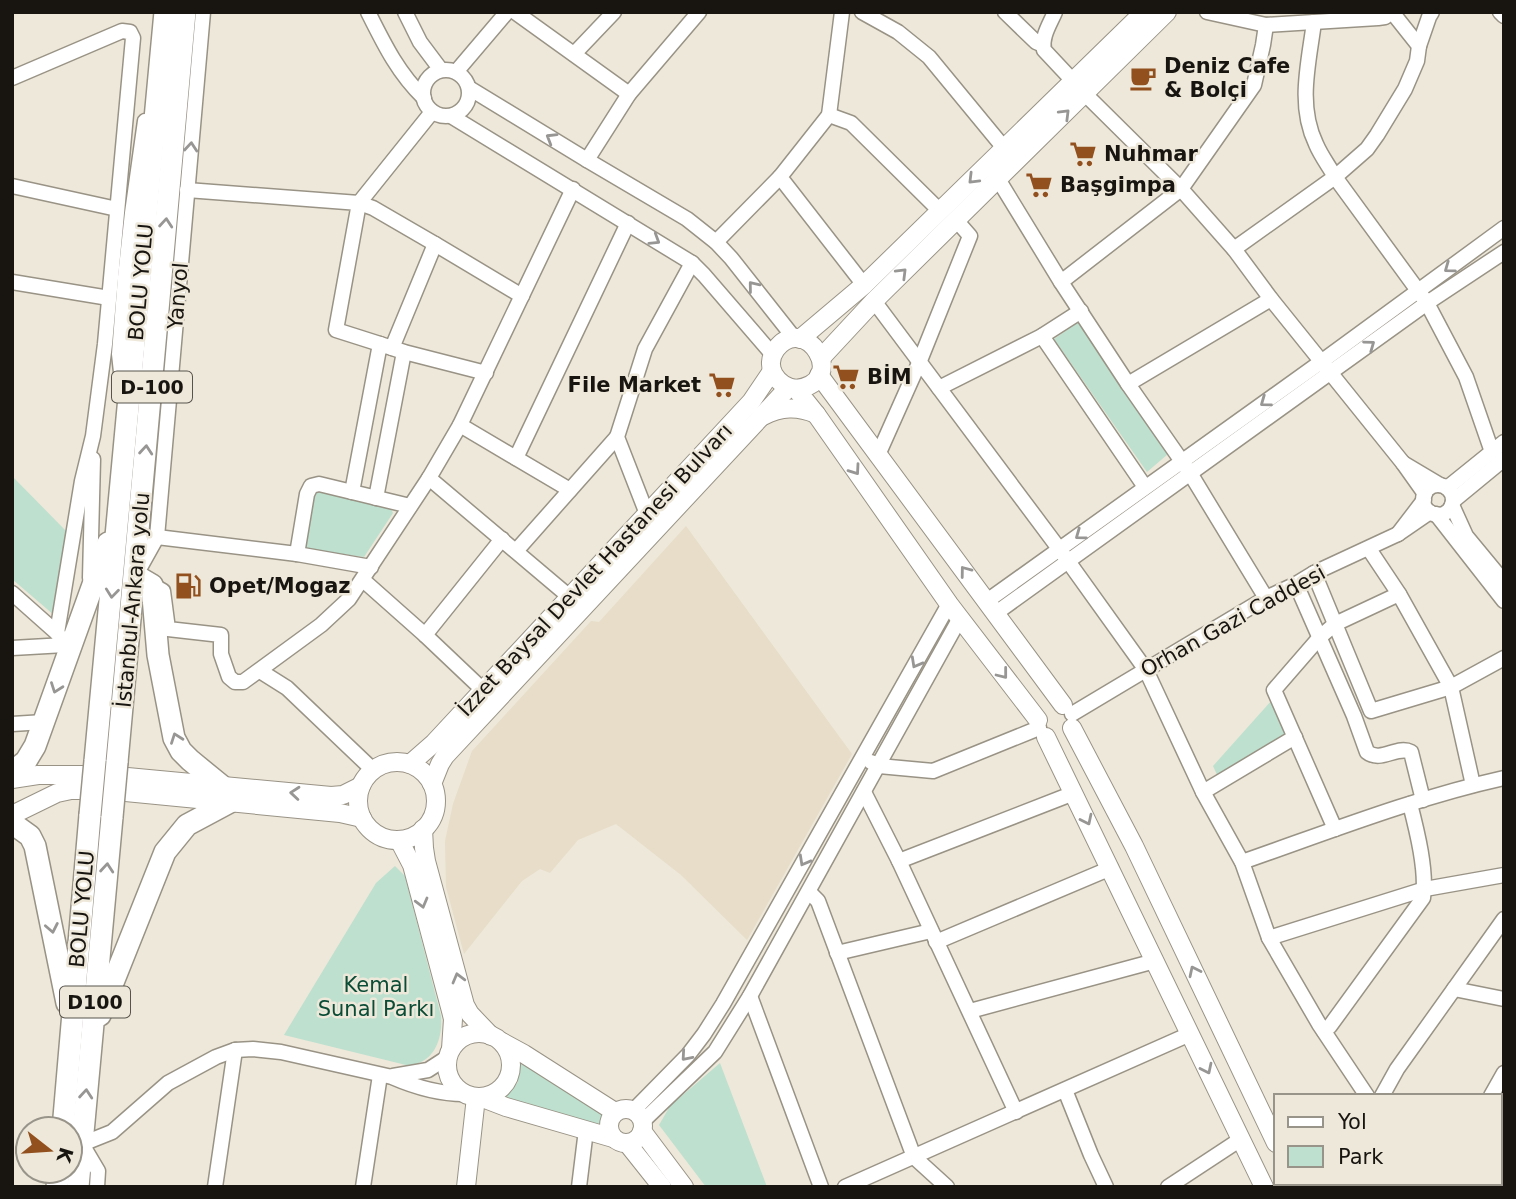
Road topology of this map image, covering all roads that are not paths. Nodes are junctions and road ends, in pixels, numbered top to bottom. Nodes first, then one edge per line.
1 (163, 12) edge
2 (185, 12) edge
3 (203, 12) edge
4 (368, 12) edge
5 (405, 12) edge
6 (508, 12) edge
7 (515, 12) edge
8 (614, 12) edge
9 (699, 12) edge
10 (842, 12) edge
11 (862, 12) edge
12 (1005, 12) edge
13 (1055, 12) edge
14 (1144, 12) edge
15 (1167, 12) edge
16 (1207, 12) edge
17 (1392, 12) edge
18 (1432, 12) edge
19 (1500, 12) edge
20 (1504, 16) edge
21 (1314, 22) junction
22 (1266, 25) junction
23 (1043, 45) junction
24 (1419, 46) junction
25 (574, 54) junction
26 (449, 71) junction
27 (12, 78) edge
28 (469, 88) junction
29 (1079, 88) junction
30 (629, 94) junction
31 (424, 98) junction
32 (432, 112) junction
33 (829, 115) junction
34 (451, 116) junction
35 (1004, 148) junction
36 (587, 160) junction
37 (779, 177) junction
38 (1335, 177) junction
39 (998, 179) junction
40 (12, 186) edge
41 (573, 189) junction
42 (1181, 189) junction
43 (187, 190) junction
44 (359, 203) junction
45 (117, 209) junction
46 (948, 215) junction
47 (628, 223) junction
48 (1504, 228) edge
49 (716, 242) junction
50 (435, 244) junction
51 (1234, 249) junction
52 (1502, 258) edge
53 (692, 263) junction
54 (125, 276) junction
55 (12, 282) edge
56 (1061, 282) junction
57 (864, 285) junction
58 (1417, 291) junction
59 (522, 296) junction
60 (109, 298) junction
61 (1271, 299) junction
62 (874, 301) junction
63 (1427, 303) junction
64 (1081, 311) junction
65 (1042, 336) junction
66 (798, 339) junction
67 (104, 344) junction
68 (392, 348) junction
69 (119, 355) junction
70 (773, 363) junction
71 (919, 363) junction
72 (820, 366) junction
73 (1326, 368) junction
74 (486, 373) junction
75 (1128, 384) junction
76 (792, 388) junction
77 (939, 388) junction
78 (816, 414) junction
79 (757, 419) junction
80 (460, 425) junction
81 (127, 431) junction
82 (93, 436) junction
83 (617, 437) junction
84 (1500, 451) edge
85 (878, 455) junction
86 (516, 458) junction
87 (1403, 463) junction
88 (1186, 467) junction
89 (429, 478) junction
90 (1145, 487) junction
91 (570, 490) junction
92 (352, 492) junction
93 (1448, 495) junction
94 (376, 498) junction
95 (1429, 505) junction
96 (410, 506) junction
97 (120, 508) junction
98 (647, 514) junction
99 (157, 537) junction
100 (502, 539) junction
101 (1369, 549) junction
102 (516, 551) junction
103 (297, 554) junction
104 (1063, 555) junction
105 (1314, 573) junction
106 (367, 574) junction
107 (143, 580) junction
108 (1504, 582) edge
109 (1296, 584) junction
110 (12, 593) edge
111 (1399, 594) junction
112 (89, 596) junction
113 (1266, 598) junction
114 (1504, 601) edge
115 (577, 603) junction
116 (992, 607) junction
117 (955, 611) junction
118 (1335, 624) junction
119 (425, 635) junction
120 (1320, 637) junction
121 (64, 642) junction
122 (12, 648) edge
123 (1504, 658) edge
124 (1146, 670) junction
125 (260, 671) junction
126 (1451, 687) junction
127 (483, 690) junction
128 (1371, 711) junction
129 (1069, 716) junction
130 (1354, 716) junction
131 (44, 722) junction
132 (12, 724) edge
133 (1041, 728) junction
134 (1295, 737) junction
135 (863, 757) junction
136 (410, 764) junction
137 (106, 766) junction
138 (878, 766) junction
139 (373, 771) junction
140 (12, 772) edge
141 (1504, 778) edge
142 (12, 781) edge
143 (432, 784) junction
144 (1473, 785) junction
145 (361, 786) junction
146 (864, 792) junction
147 (1203, 792) junction
148 (1074, 793) junction
149 (226, 794) junction
150 (1417, 802) junction
151 (12, 814) edge
152 (90, 816) joint
153 (362, 818) junction
154 (12, 823) edge
155 (423, 829) junction
156 (1335, 829) junction
157 (399, 839) junction
158 (900, 862) junction
159 (1242, 862) junction
160 (1111, 868) junction
161 (1504, 874) edge
162 (1424, 889) junction
163 (808, 892) junction
164 (1504, 919) edge
165 (933, 936) junction
166 (1269, 938) junction
167 (837, 953) junction
168 (1155, 961) junction
169 (1454, 989) junction
170 (750, 996) junction
171 (1504, 999) edge
172 (970, 1011) junction
173 (1324, 1031) junction
174 (82, 1033) junction
175 (1190, 1034) junction
176 (495, 1038) junction
177 (235, 1050) junction
178 (449, 1053) junction
179 (1504, 1073) edge
180 (386, 1076) junction
181 (1065, 1090) junction
182 (1366, 1094) edge
183 (1383, 1094) edge
184 (1493, 1094) edge
185 (473, 1096) junction
186 (615, 1112) junction
187 (1016, 1112) junction
188 (65, 1115) edge
189 (82, 1115) edge
190 (639, 1121) junction
191 (586, 1130) junction
192 (1241, 1139) junction
193 (1274, 1139) edge
194 (620, 1141) junction
195 (84, 1143) edge
196 (84, 1147) edge
197 (914, 1157) junction
198 (97, 1187) edge
199 (215, 1187) edge
200 (363, 1187) edge
201 (466, 1187) edge
202 (579, 1187) edge
203 (662, 1187) edge
204 (684, 1187) edge
205 (821, 1187) edge
206 (845, 1187) edge
207 (947, 1187) edge
208 (1106, 1187) edge
209 (1168, 1187) edge
210 (1264, 1187) edge

1 - 54 street
1 - 81 highway, BOLU YOLU / D-100
107 -> 2 highway, İstanbul-Ankara yolu / D-100
43 -> 3 street, Yanyol
4 - 31 street
5 - 26 street
6 - 26 street
7 - 25 street
8 - 25 street
9 - 30 street
10 - 33 street
11 - 35 street
12 - 23 street
13 - 23 street
14 - 29 main road
15 - 29 main road
16 - 22 street
17 - 21 street
17 - 24 street
18 - 24 street
19 - 20 street
21 - 22 street
21 - 38 street
22 - 42 street
23 - 29 street
24 - 38 street
25 - 30 street
26 - 28 street
26 - 31 street
27 - 45 street
28 - 34 street
36 -> 28 street
29 - 35 main road
39 -> 29 main road
29 - 42 street
30 - 36 street
31 - 32 street
32 - 34 street
32 - 44 street
33 - 37 street
33 - 46 street
34 - 41 street
35 -> 46 main road
36 - 49 street
37 - 49 street
37 - 57 street
38 - 51 street
38 - 58 street
39 - 46 main road
39 - 56 street
40 - 45 street
41 - 47 street
41 - 59 street
42 - 51 street
42 - 56 street
43 - 44 street
43 - 99 street, Yanyol
44 - 50 street
44 - 68 street
45 - 60 street
46 - 57 main road
62 -> 46 main road
46 - 71 street
47 -> 53 street
47 - 86 street
48 -> 58 street
66 -> 49 street
50 - 59 street
50 - 68 street
51 - 61 street
52 - 63 street
53 - 70 street
53 - 83 street
54 - 60 street
54 - 69 street
55 - 60 street
56 - 64 street
57 - 66 main road
58 - 63 street
58 - 73 street
59 - 74 street
60 - 67 street
61 - 73 street
61 - 75 street
62 - 71 street
62 - 72 main road
73 -> 63 street
63 - 84 street
64 - 65 street
64 - 75 street
65 - 77 street
65 - 90 street
66 - 70 main road
66 - 72 main road
67 - 69 street
67 - 82 street
68 - 74 street
68 - 92 street
68 - 94 street
69 - 81 street
70 - 76 main road
70 - 98 main road, İzzet Baysal Devlet Hastanesi Bulvarı
71 - 77 street
71 - 85 street
72 - 76 main road
72 - 85 main road
73 - 87 street
73 - 88 street
74 - 80 street
75 - 88 street
76 - 78 main road
76 - 79 main road, İzzet Baysal Devlet Hastanesi Bulvarı
77 - 104 street
78 - 79 main road
78 -> 117 main road
79 - 115 main road, İzzet Baysal Devlet Hastanesi Bulvarı
80 - 86 street
80 - 89 street
81 - 97 highway, BOLU YOLU / D-100
82 - 112 street
82 - 121 street
83 - 91 street
83 - 98 street
84 - 93 street
116 -> 85 main road
86 - 91 street
87 - 93 street
87 - 95 street
88 - 90 street
88 - 104 street
88 - 113 street
89 - 96 street
89 - 100 street
90 -> 104 street
91 - 102 street
92 - 94 street
92 - 103 street
93 - 95 street
93 - 95 street
93 - 108 street
94 - 96 street
95 - 101 street, Orhan Gazi Caddesi
95 - 114 street
96 - 106 street
97 - 112 highway
97 -> 137 highway, BOLU YOLU / D-100
98 - 115 main road, İzzet Baysal Devlet Hastanesi Bulvarı
99 - 103 street
99 - 107 street, Yanyol
100 - 102 street
100 - 119 street
101 - 105 street, Orhan Gazi Caddesi
101 - 111 street
102 - 115 street
103 - 106 street
104 - 116 street
104 - 124 street
105 - 109 street, Orhan Gazi Caddesi
105 - 118 street
106 - 119 street
106 - 125 street
107 - 125 street
107 - 137 highway, İstanbul-Ankara yolu / D-100
149 -> 107 highway
109 - 113 street, Orhan Gazi Caddesi
109 - 120 street
110 - 121 street
111 - 118 street
111 - 126 street
112 - 121 highway
113 - 124 street, Orhan Gazi Caddesi
115 - 127 main road, İzzet Baysal Devlet Hastanesi Bulvarı
115 - 143 main road, İzzet Baysal Devlet Hastanesi Bulvarı
116 - 129 main road
117 -> 133 main road
117 -> 135 street
117 - 138 street
118 - 120 street
118 - 128 street
119 - 127 street
120 - 130 street
120 - 134 street
121 - 122 street
121 -> 131 highway
123 - 126 street
124 - 129 street, Orhan Gazi Caddesi
124 - 147 street
125 - 139 street
126 - 128 street
126 - 144 street
127 - 136 main road, İzzet Baysal Devlet Hastanesi Bulvarı
128 - 130 street
129 - 133 main road
129 - 133 main road
193 -> 129 main road
130 - 150 street
131 - 132 street
131 - 140 highway
133 - 138 street
133 - 148 main road
134 - 147 street
134 - 156 street
135 - 138 street
135 -> 190 street
136 - 139 main road
136 - 143 main road
137 - 142 main road
137 - 149 main road
137 - 152 highway, İstanbul-Ankara yolu / D100, bridge
174 -> 137 highway, İstanbul-Ankara yolu / D100, bridge
138 - 146 street
139 - 145 main road
141 - 144 street
142 - 151 main road
143 - 155 main road
144 - 150 street
145 -> 149 main road
145 - 153 main road
146 - 158 street
146 - 163 street
147 - 159 street
148 - 158 street
148 -> 160 main road
149 - 151 main road
149 - 153 main road
149 - 174 highway
150 - 156 street
150 - 162 street
152 - 174 highway, BOLU YOLU / D100
153 - 157 main road
154 -> 174 highway
155 - 157 main road
176 -> 155 main road
156 - 159 street
157 -> 178 main road
158 - 165 street
159 - 166 street
160 - 165 street
160 - 168 main road
161 - 162 street
162 - 166 street
162 - 173 street
163 - 167 street
163 - 170 street
164 - 169 street
165 - 167 street
165 - 172 street
166 - 173 street
167 - 197 street
168 - 172 street
168 - 175 main road
169 - 171 street
169 - 183 street
170 - 190 street
170 - 205 street
172 - 187 street
173 - 182 street
174 - 188 highway, BOLU YOLU / D100
189 -> 174 highway, İstanbul-Ankara yolu / D100
175 - 181 street
175 -> 192 main road
176 - 178 main road
176 - 185 main road
176 - 186 main road
177 - 180 street
177 - 195 street
177 - 199 street
178 - 180 street
178 - 185 main road
179 - 184 street
180 - 185 street
180 - 200 street
181 - 187 street
181 - 208 street
185 - 191 main road
185 - 201 main road
186 - 190 main road
186 - 194 main road
187 - 197 street
190 - 194 main road
190 - 204 main road
191 - 194 main road
191 - 202 street
192 - 209 street
192 - 210 main road
194 - 203 main road
196 - 198 street
197 - 206 street
197 - 207 street

